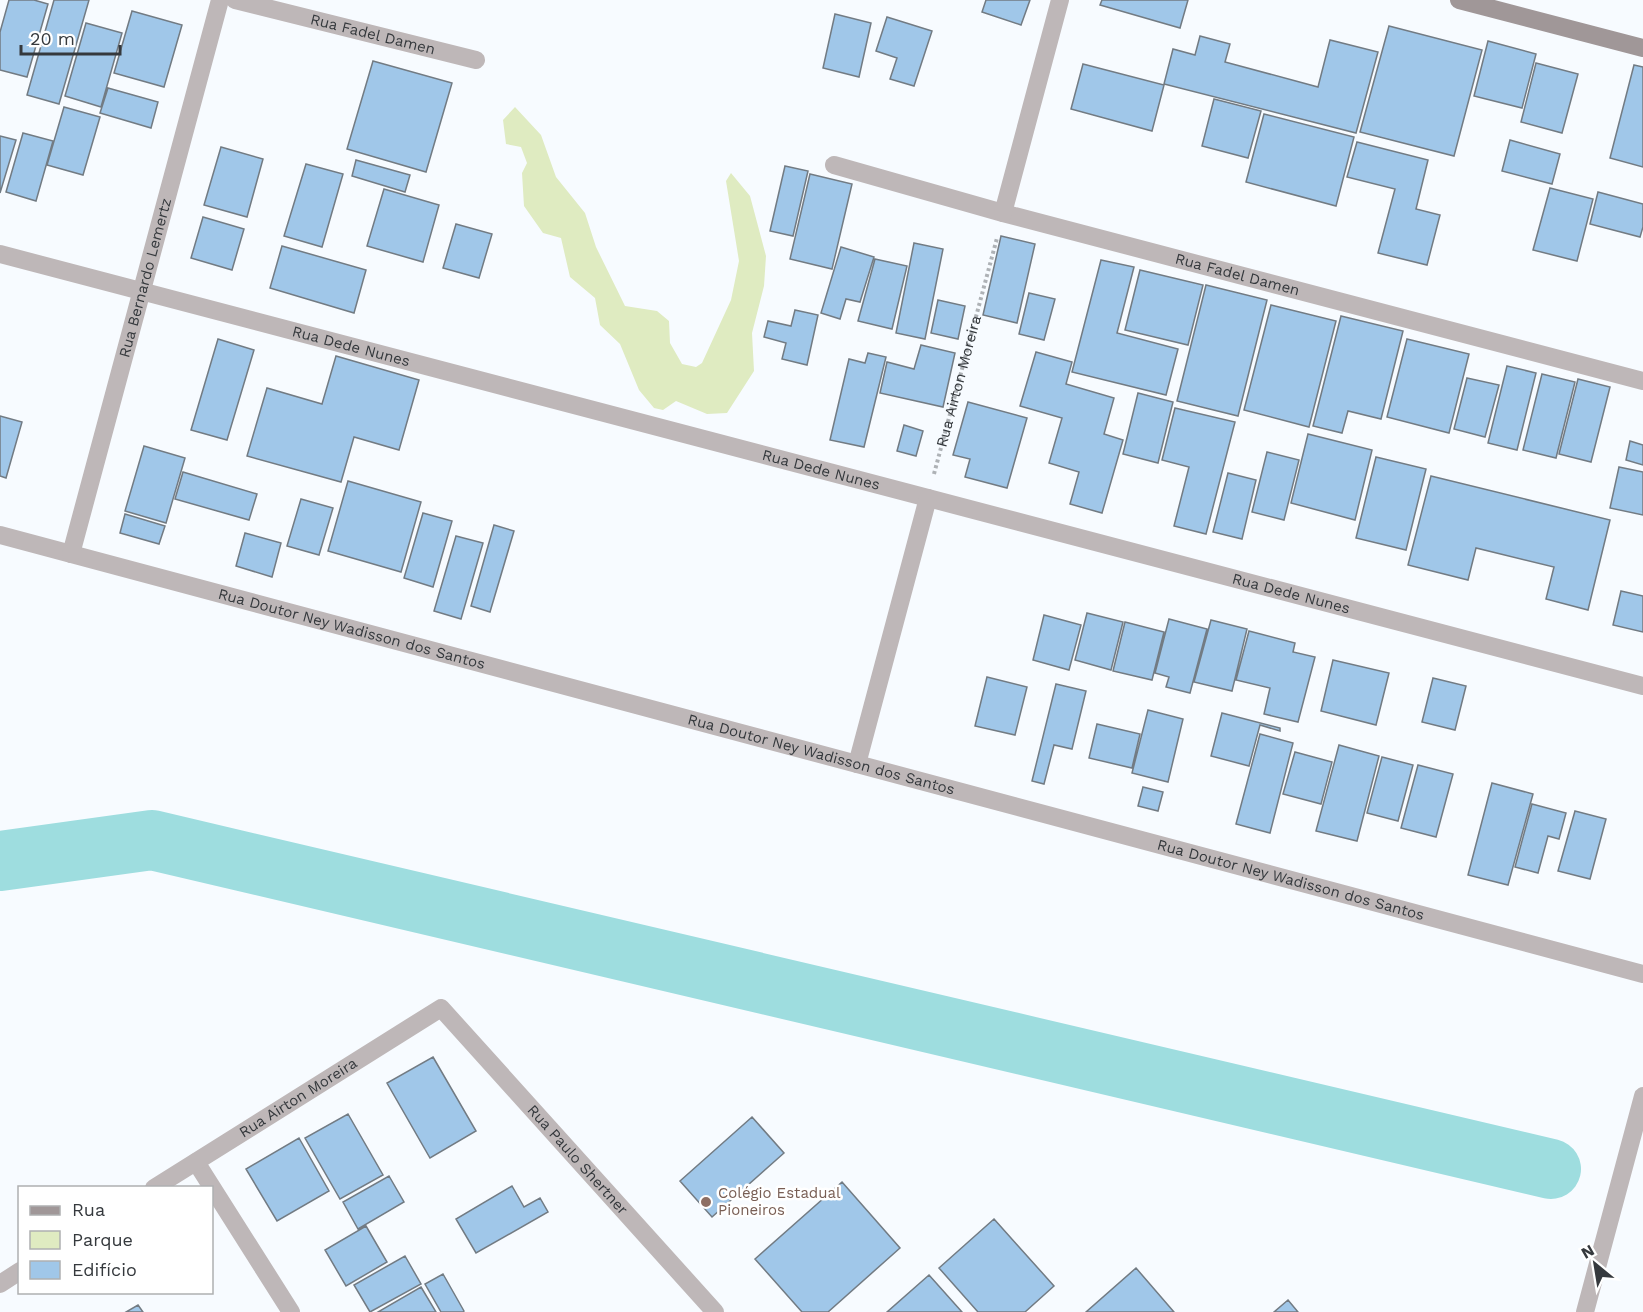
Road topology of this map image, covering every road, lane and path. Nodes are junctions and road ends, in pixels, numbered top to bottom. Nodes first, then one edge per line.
1 (220, 0) edge
2 (235, 0) edge
3 (1060, 0) edge
4 (1459, 0) edge
5 (1643, 48) edge
6 (476, 60) dead end
7 (834, 165) dead end
8 (1003, 213) junction
9 (0, 254) edge
10 (141, 292) junction
11 (1643, 381) edge
12 (928, 498) junction
13 (0, 535) edge
14 (71, 554) junction
15 (1643, 686) edge
16 (857, 764) junction
17 (1643, 974) edge
18 (441, 1008) joint
19 (1643, 1096) edge
20 (196, 1162) junction
21 (157, 1186) edge
22 (211, 1186) edge
23 (213, 1189) edge
24 (18, 1272) edge
25 (0, 1284) edge
26 (291, 1312) edge
27 (715, 1312) edge
28 (1585, 1312) edge

1 - 10 street, Rua Bernardo Lemertz
2 - 6 street, Rua Fadel Damen
3 - 8 street
4 - 5 main road
7 - 8 street, Rua Fadel Damen
8 - 11 street, Rua Fadel Damen
8 - 12 path, Rua Airton Moreira
9 - 10 street, Rua Dede Nunes
10 - 12 street, Rua Dede Nunes
10 - 14 street, Rua Bernardo Lemertz
12 - 15 street, Rua Dede Nunes
12 - 16 street
13 - 14 street, Rua Doutor Ney Wadisson dos Santos
14 - 16 street, Rua Doutor Ney Wadisson dos Santos
16 - 17 street, Rua Doutor Ney Wadisson dos Santos
18 - 20 street, Rua Airton Moreira
18 - 27 street, Rua Paulo Shertner
19 - 28 street
20 - 21 street, Rua Airton Moreira
20 - 22 street
23 - 26 street
24 - 25 street

